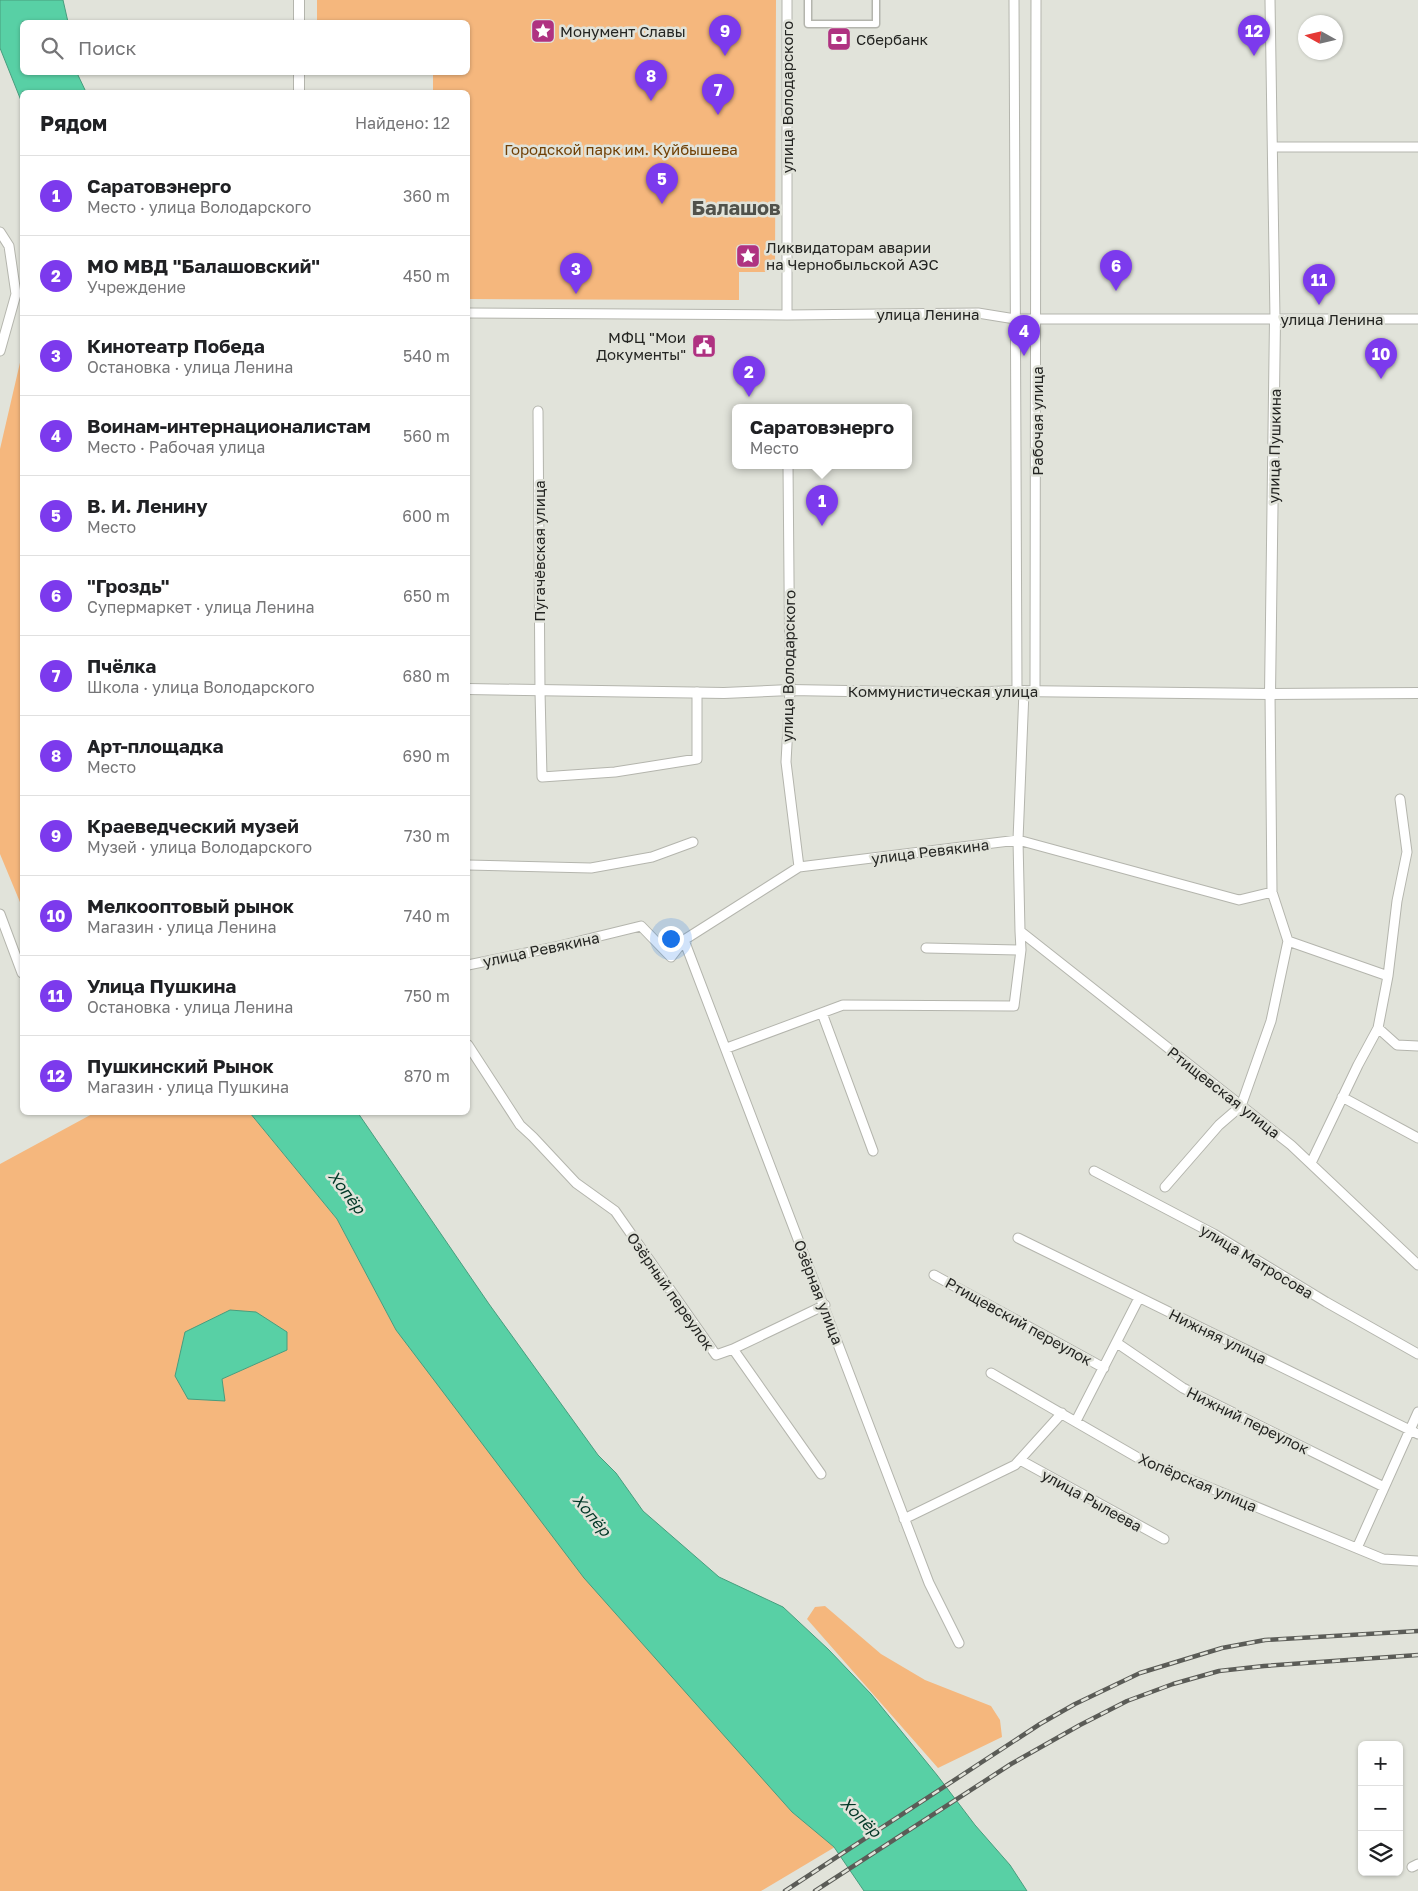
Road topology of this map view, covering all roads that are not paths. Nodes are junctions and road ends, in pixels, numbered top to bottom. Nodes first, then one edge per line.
1 (299, 0) edge
2 (787, 0) edge
3 (808, 0) edge
4 (876, 0) edge
5 (1014, 0) edge
6 (1036, 0) edge
7 (1270, 0) edge
8 (299, 20) edge
9 (299, 75) edge
10 (299, 90) edge
11 (1274, 147) junction
12 (1418, 147) edge
13 (0, 232) edge
14 (470, 313) edge
15 (787, 315) junction
16 (1015, 319) junction
17 (1037, 319) junction
18 (1275, 319) junction
19 (1418, 319) edge
20 (3, 328) edge
21 (0, 351) edge
22 (538, 411) dead end
23 (788, 469) edge
24 (470, 689) edge
25 (790, 690) junction
26 (540, 691) junction
27 (1020, 691) junction
28 (697, 692) junction
29 (1035, 692) junction
30 (1418, 693) edge
31 (1270, 694) junction
32 (1400, 799) dead end
33 (1018, 840) junction
34 (693, 842) dead end
35 (470, 865) edge
36 (800, 867) junction
37 (1272, 892) junction
38 (0, 914) edge
39 (1020, 931) junction
40 (684, 940) junction
41 (1288, 941) junction
42 (926, 948) dead end
43 (1021, 950) junction
44 (470, 965) edge
45 (20, 968) edge
46 (1388, 976) junction
47 (822, 1013) junction
48 (1378, 1028) junction
49 (1418, 1046) edge
50 (470, 1048) edge
51 (727, 1048) junction
52 (1342, 1097) junction
53 (1241, 1106) junction
54 (1418, 1138) edge
55 (873, 1151) dead end
56 (1311, 1164) junction
57 (1094, 1171) dead end
58 (1165, 1187) dead end
59 (1018, 1238) dead end
60 (1418, 1265) edge
61 (934, 1275) dead end
62 (1139, 1298) junction
63 (825, 1305) junction
64 (1117, 1343) junction
65 (733, 1349) junction
66 (1418, 1354) edge
67 (1104, 1368) junction
68 (991, 1373) dead end
69 (1418, 1412) edge
70 (1062, 1413) junction
71 (1076, 1421) junction
72 (1414, 1432) edge
73 (1020, 1460) junction
74 (821, 1474) dead end
75 (1384, 1487) junction
76 (904, 1519) junction
77 (1164, 1540) dead end
78 (1357, 1548) junction
79 (1418, 1561) edge
80 (959, 1642) dead end

1 - 8 street
2 - 15 street, улица Володарского
3 - 4 street
5 - 16 street, Рабочая улица
6 - 17 street, Рабочая улица
7 - 11 street, улица Пушкина
9 - 10 street
11 - 12 street
11 - 18 street, улица Пушкина
13 - 20 street
14 - 15 street, улица Ленина
15 - 16 street, улица Ленина
16 - 17 street, улица Ленина
16 - 27 street, Рабочая улица
17 - 18 street, улица Ленина
17 - 29 street, Рабочая улица
18 - 19 street, улица Ленина
18 - 31 street, улица Пушкина
20 - 21 street
22 - 26 street, Пугачёвская улица
23 - 25 street, улица Володарского
24 - 26 street, Коммунистическая улица
25 - 27 street, Коммунистическая улица
25 - 28 street, Коммунистическая улица
25 - 36 street, улица Володарского
26 - 28 street, Коммунистическая улица
26 - 28 street, Пугачёвская улица
27 - 29 street, Коммунистическая улица
27 - 33 street
29 - 31 street, Коммунистическая улица
30 - 31 street, Коммунистическая улица
31 - 37 street, улица Пушкина
32 - 46 street
33 - 36 street, улица Ревякина
33 - 37 street, улица Ревякина
33 - 39 street
34 - 35 street
36 - 40 street, улица Ревякина
37 - 41 street
38 - 45 street
39 - 43 street
39 - 53 street, Ртищевская улица
40 - 44 street, улица Ревякина
40 - 51 street, Озёрная улица
41 - 46 street
41 - 53 street
42 - 43 street
43 - 47 street
46 - 48 street
47 - 51 street
47 - 55 street
48 - 49 street
48 - 52 street
50 - 65 street, Озёрный переулок
51 - 63 street, Озёрная улица
52 - 54 street
52 - 56 street
53 - 56 street, Ртищевская улица
53 - 58 street
56 - 60 street, Ртищевская улица
57 - 66 street, улица Матросова
59 - 62 street, Нижняя улица
61 - 67 street, Ртищевский переулок
62 - 64 street
62 - 72 street, Нижняя улица
63 - 65 street, Озёрный переулок
63 - 76 street, Озёрная улица
64 - 67 street
64 - 75 street, Нижний переулок
65 - 74 street, Озёрный переулок
67 - 71 street
68 - 70 street, Хопёрская улица
69 - 72 street
70 - 71 street, Хопёрская улица
70 - 73 street
71 - 78 street, Хопёрская улица
72 - 75 street
73 - 76 street
73 - 77 street, улица Рылеева
75 - 78 street
76 - 80 street, Озёрная улица
78 - 79 street, Хопёрская улица

